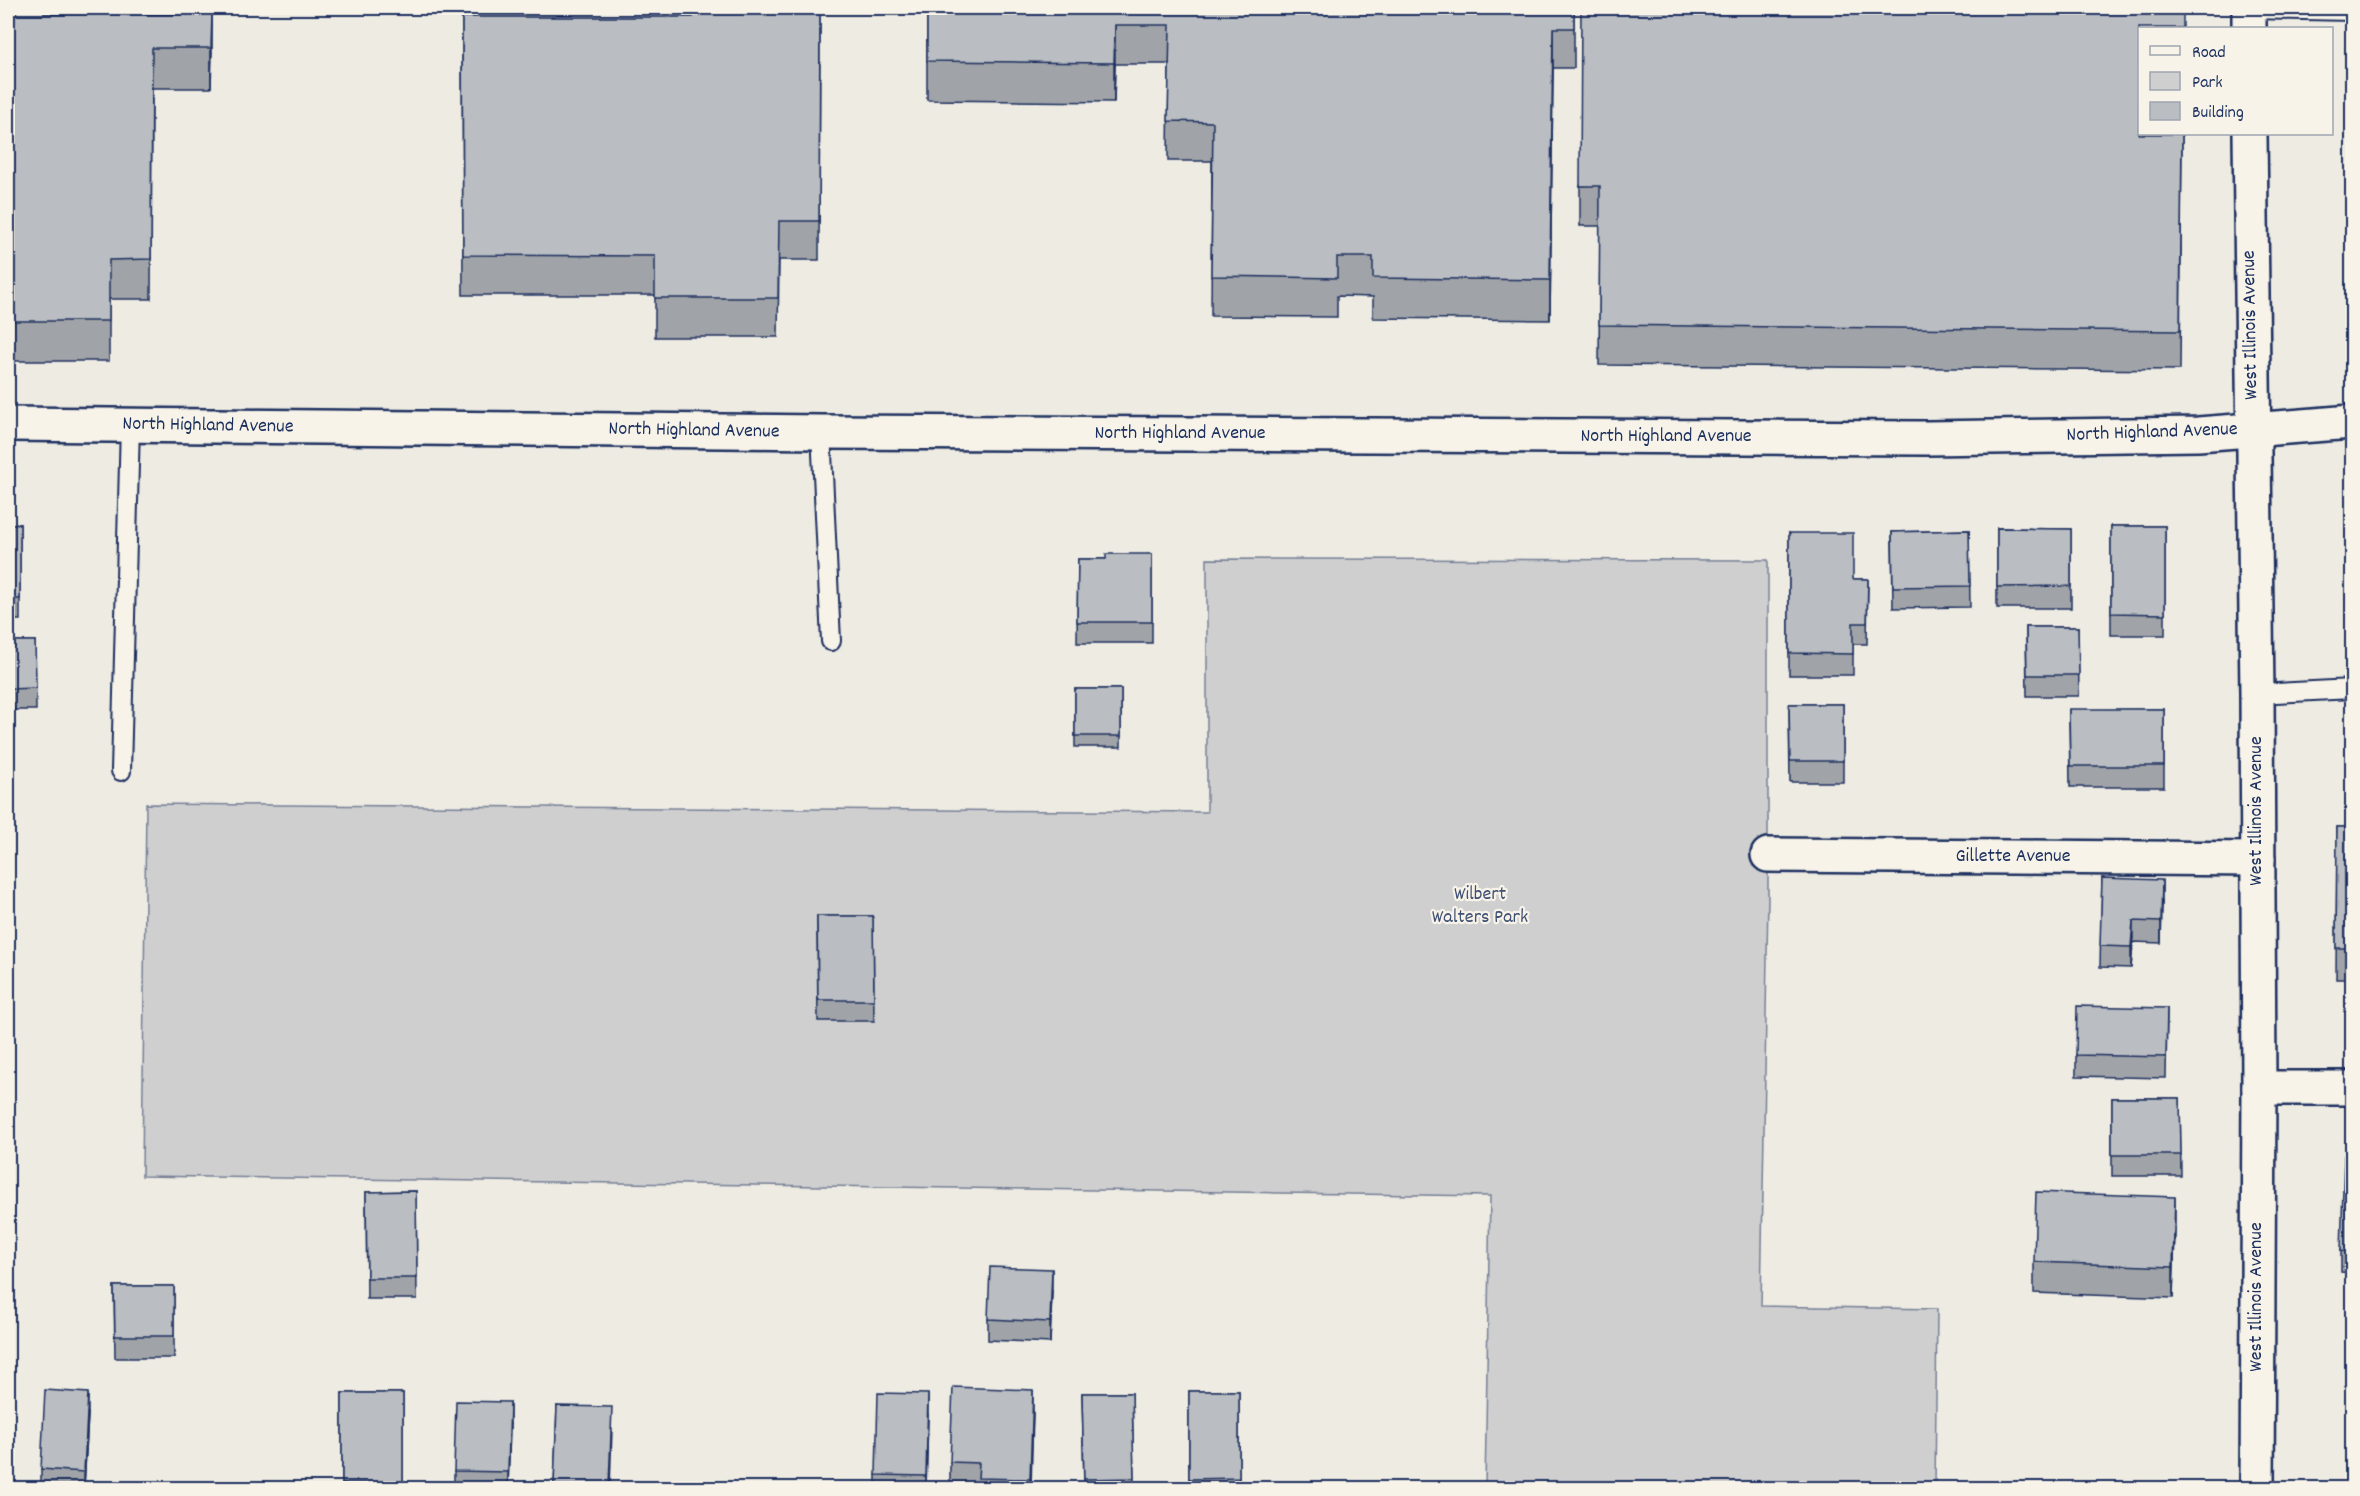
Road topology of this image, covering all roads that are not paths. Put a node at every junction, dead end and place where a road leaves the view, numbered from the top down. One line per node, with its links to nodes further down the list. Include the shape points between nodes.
1 (2352, 11): 2 (lane)
2 (2249, 15)
3 (2250, 135): 7 (street, West Illinois Avenue)
4 (2352, 422): 7 (street, North Highland Avenue)
5 (8, 424): 6 (street, North Highland Avenue)
6 (130, 425): 8 (street, North Highland Avenue); 12 (lane)
7 (2252, 431): 8 (street, North Highland Avenue, via 1927,438); 11 (street, West Illinois Avenue)
8 (821, 432): 9 (lane)
9 (831, 641)
10 (2352, 689): 11 (lane)
11 (2257, 694): 14 (street, West Illinois Avenue)
12 (120, 771)
13 (1768, 855): 14 (street, Gillette Avenue)
14 (2258, 859): 15 (street, West Illinois Avenue)
15 (2259, 1088): 16 (street); 17 (street, West Illinois Avenue)
16 (2352, 1088)
17 (2257, 1488)

